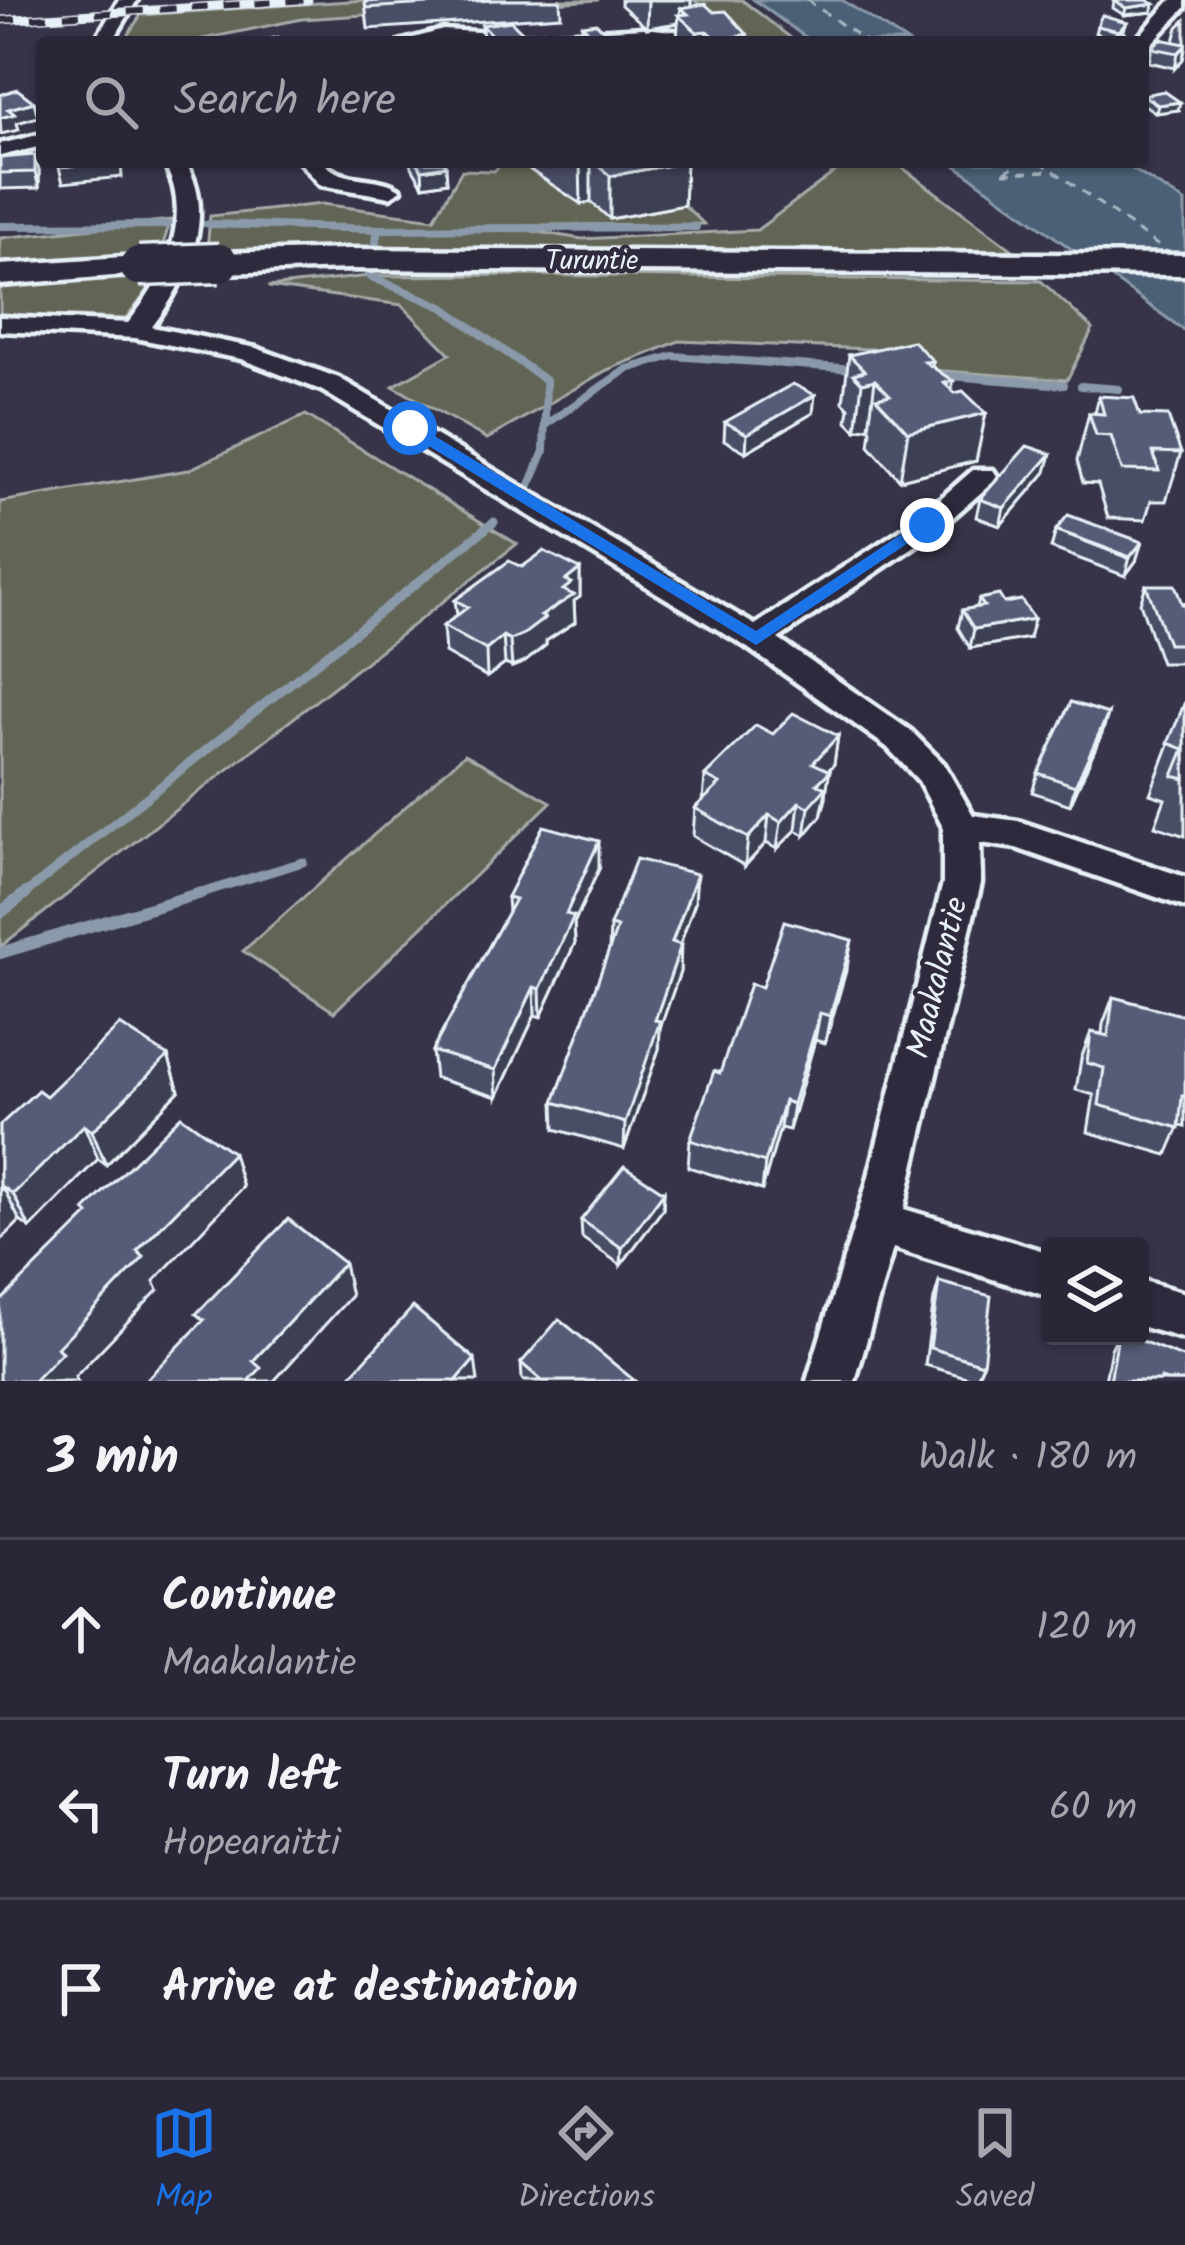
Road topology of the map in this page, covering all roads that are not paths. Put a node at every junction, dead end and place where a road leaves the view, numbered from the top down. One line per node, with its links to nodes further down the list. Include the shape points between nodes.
1 (128, 0): 4 (street)
2 (1148, 1): 3 (street)
3 (1181, 3): 7 (street)
4 (108, 36)
5 (601, 36): 6 (street)
6 (669, 36)
7 (1149, 36)
8 (36, 141): 9 (street)
9 (0, 150)
10 (178, 168): 16 (street, via 192,195 179,253 168,287)
11 (317, 168): 12 (street, via 328,180)
12 (390, 190)
13 (1185, 265): 14 (main road, Turuntie, bridge, via 373,259)
14 (0, 275)
15 (0, 324): 16 (street, Maakalantie)
16 (134, 331): 18 (street, Maakalantie, via 247,353 330,383)
17 (983, 476): 18 (street, via 927,525)
18 (756, 639): 19 (street, Maakalantie, via 899,740 932,773)
19 (961, 827): 20 (street, via 1018,836); 21 (street, Maakalantie, via 962,883)
20 (1185, 892)
21 (878, 1222): 22 (street); 25 (street, Maakalantie)
22 (1041, 1272)
23 (1149, 1306): 24 (street)
24 (1185, 1316)
25 (831, 1381)

